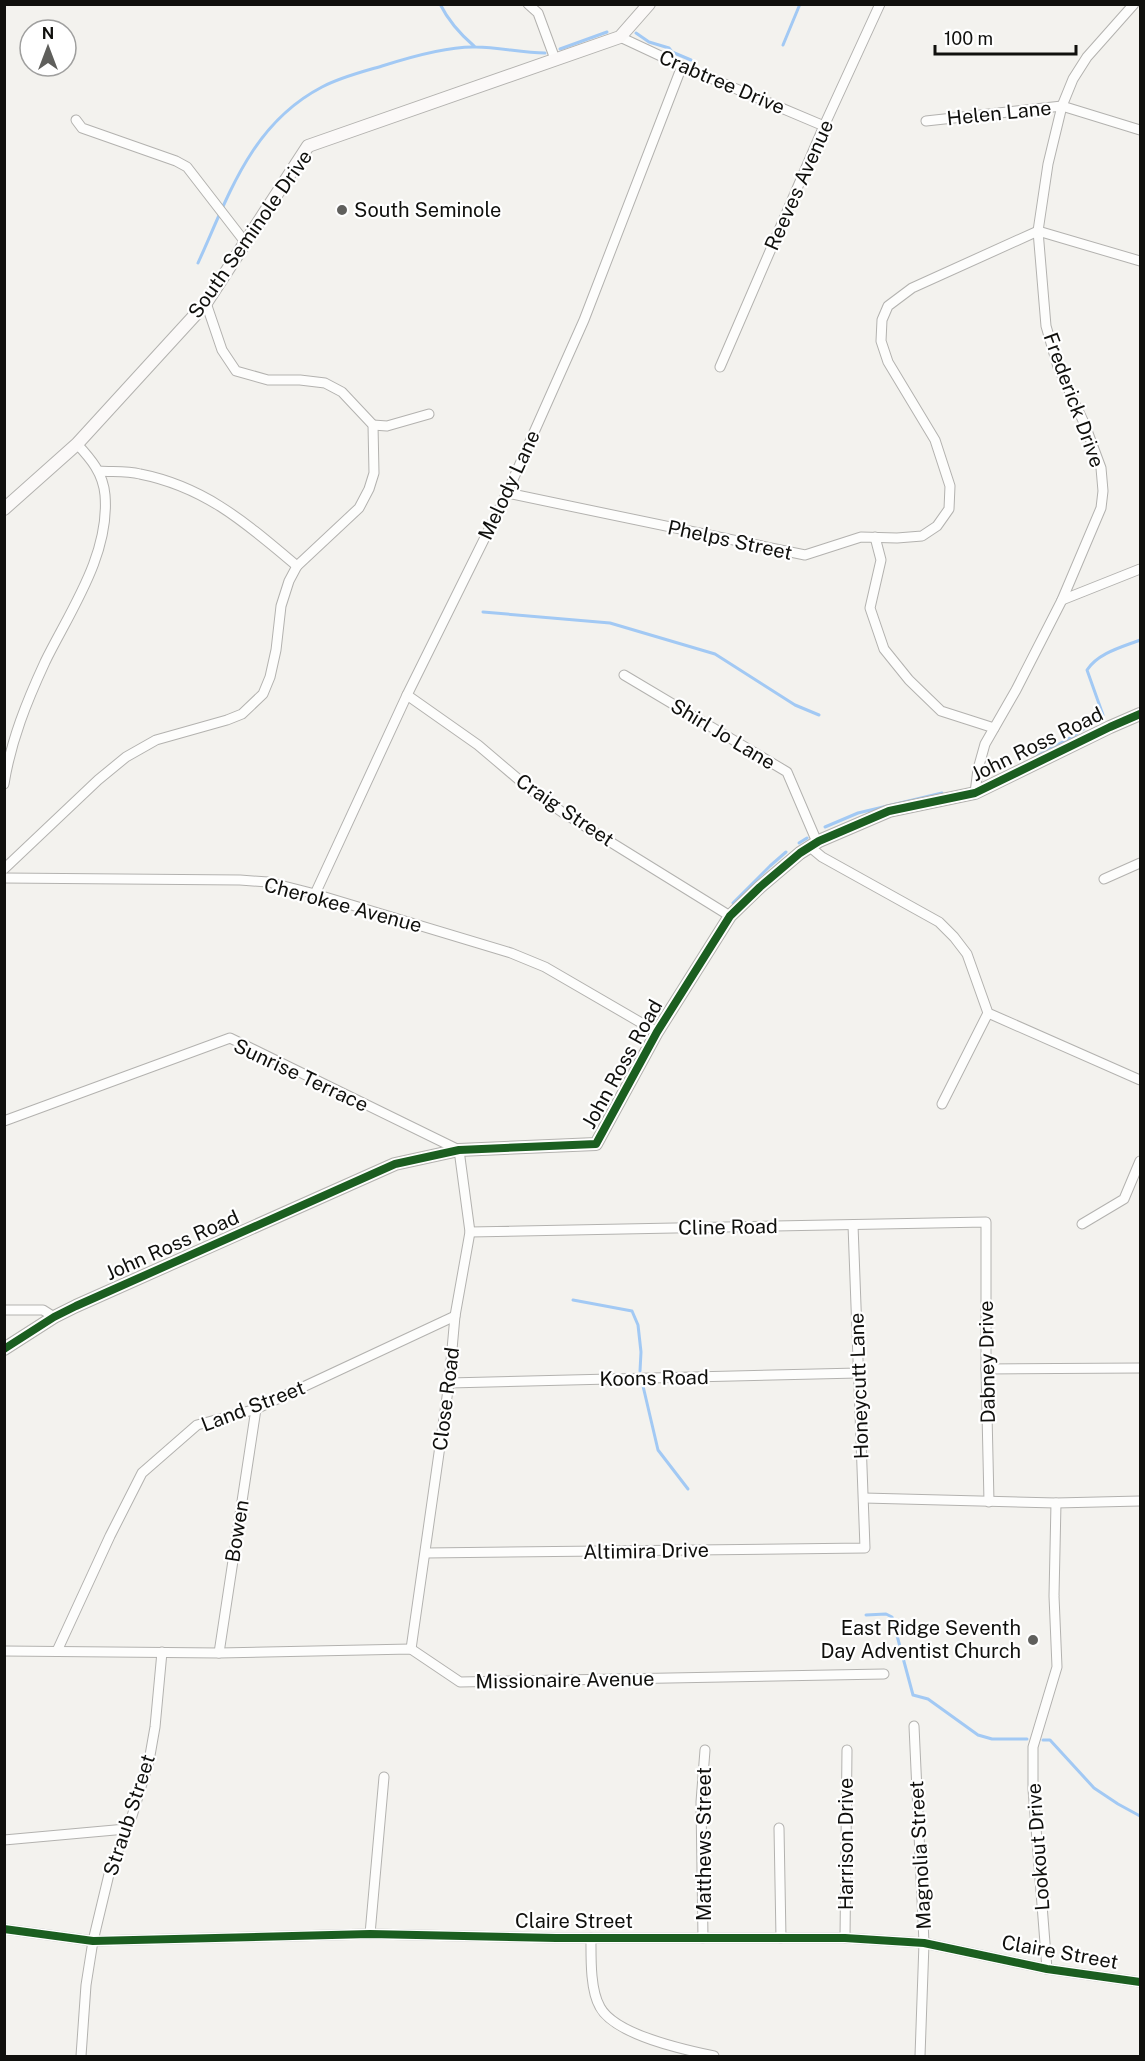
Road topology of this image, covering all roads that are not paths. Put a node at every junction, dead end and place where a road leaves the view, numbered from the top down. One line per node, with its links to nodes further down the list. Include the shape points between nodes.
1 (528, 4): 6 (street, via 538,14)
2 (649, 4): 5 (street, South Seminole Drive)
3 (880, 4): 11 (street, Reeves Avenue)
4 (1134, 4): 8 (street, Frederick Drive, via 1087,57)
5 (620, 37): 6 (street, South Seminole Drive); 7 (street, Crabtree Drive)
6 (555, 58): 14 (street, South Seminole Drive, via 308,146)
7 (682, 66): 11 (street, Crabtree Drive); 22 (street, Melody Lane, via 584,320)
8 (1062, 106): 10 (street, Helen Lane); 12 (street, Helen Lane); 13 (street, Frederick Drive)
9 (76, 120): 14 (street, via 82,128 187,167)
10 (926, 122)
11 (824, 126): 17 (street, Reeves Avenue)
12 (1140, 130)
13 (1038, 231): 15 (street); 24 (street, Phelps Street, via 912,288 888,306 880,341 888,362 935,440 950,486 949,509 937,526 922,536); 27 (street, Frederick Drive, via 1046,326 1058,367 1095,449 1103,491 1101,508)
14 (245, 242): 16 (street, South Seminole Drive)
15 (1140, 261)
16 (206, 303): 19 (street, via 222,350 236,371 268,380 325,383 342,392); 20 (street, South Seminole Drive)
17 (720, 367)
18 (429, 414): 19 (street, via 387,426)
19 (373, 424): 25 (street, via 374,473 359,508)
20 (77, 444): 21 (street); 23 (street, South Seminole Drive)
21 (99, 471): 25 (street, via 138,473 202,495 239,518); 32 (street, via 105,494 99,547 26,706)
22 (507, 493): 24 (street, Phelps Street, via 805,555 861,537); 29 (street, Melody Lane)
23 (4, 509)
24 (875, 537): 31 (street, via 881,560 870,608 884,650 940,711)
25 (297, 566): 36 (street, via 281,606 276,650 263,694 242,714 156,740 126,758)
26 (1140, 569): 27 (street)
27 (1062, 600): 31 (street, Frederick Drive)
28 (624, 675): 34 (street, Shirl Jo Lane, via 787,772)
29 (407, 695): 39 (street, Melody Lane); 40 (street, Craig Street, via 562,812)
30 (1140, 714): 33 (street, John Ross Road)
31 (994, 728): 33 (street, Frederick Drive, via 985,744)
32 (4, 784)
33 (975, 793): 34 (street, John Ross Road, via 889,811)
34 (813, 845): 40 (street, John Ross Road); 41 (street, via 822,857 939,922 967,954)
35 (1140, 863): 38 (street)
36 (4, 869)
37 (4, 878): 39 (street, Cherokee Avenue, via 240,880 268,882)
38 (1104, 879)
39 (315, 894): 42 (street, Cherokee Avenue, via 511,952 545,967)
40 (730, 916): 42 (street, John Ross Road)
41 (988, 1012): 43 (street); 44 (street)
42 (657, 1032): 46 (street, John Ross Road, via 596,1144)
43 (1140, 1080)
44 (942, 1104)
45 (4, 1121): 46 (street, Sunrise Terrace, via 230,1038)
46 (459, 1150): 51 (street, Close Road); 54 (street, John Ross Road, via 395,1164)
47 (1140, 1161): 49 (street, via 1124,1199)
48 (986, 1222): 50 (street, Cline Road); 57 (street, Dabney Drive)
49 (1082, 1224)
50 (854, 1225): 51 (street, Cline Road); 58 (street, Honeycutt Lane)
51 (470, 1232): 53 (street, Close Road)
52 (4, 1310): 54 (street, via 43,1310)
53 (455, 1316): 59 (street, Close Road); 60 (street, Land Street)
54 (54, 1317): 55 (street, John Ross Road)
55 (4, 1349)
56 (1140, 1368): 57 (street)
57 (986, 1369): 63 (street, Dabney Drive)
58 (858, 1373): 59 (street, Koons Road); 61 (street, Honeycutt Lane)
59 (449, 1383): 66 (street, Close Road)
60 (256, 1409): 69 (street, Land Street, via 197,1425 142,1473); 71 (street, Bowen)
61 (864, 1498): 63 (street); 65 (street, Honeycutt Lane)
62 (1140, 1501): 64 (street)
63 (989, 1502): 64 (street)
64 (1056, 1503): 88 (street, Lookout Drive, via 1057,1667 1033,1747)
65 (865, 1548): 66 (street, Altimira Drive)
66 (426, 1553): 67 (street, Close Road)
67 (411, 1649): 71 (street); 72 (street, Missionaire Avenue, via 460,1682)
68 (4, 1651): 69 (street)
69 (57, 1651): 70 (street)
70 (162, 1652): 71 (street); 78 (street, Straub Street, via 149,1761)
71 (219, 1653)
72 (884, 1674)
73 (914, 1726): 87 (street, Magnolia Street)
74 (705, 1750): 83 (street, Matthews Street, via 701,1802)
75 (847, 1750): 85 (street, Harrison Drive)
76 (384, 1777): 81 (street)
77 (779, 1828): 84 (street)
78 (126, 1829): 79 (street); 86 (street, Straub Street, via 110,1870)
79 (4, 1840)
80 (4, 1929): 86 (street, Claire Street)
81 (370, 1934): 82 (street, Claire Street); 86 (street, Claire Street)
82 (591, 1938): 83 (street, Claire Street); 91 (street, via 596,1999 605,2014 630,2031)
83 (703, 1938): 84 (street, Claire Street)
84 (782, 1938): 85 (street, Claire Street)
85 (845, 1938): 87 (street, Claire Street)
86 (93, 1941): 90 (street, Straub Street)
87 (924, 1944): 88 (street, Claire Street); 92 (street, Magnolia Street)
88 (1047, 1969): 89 (street, Claire Street)
89 (1140, 1982)
90 (81, 2056)
91 (713, 2056)
92 (920, 2056)

